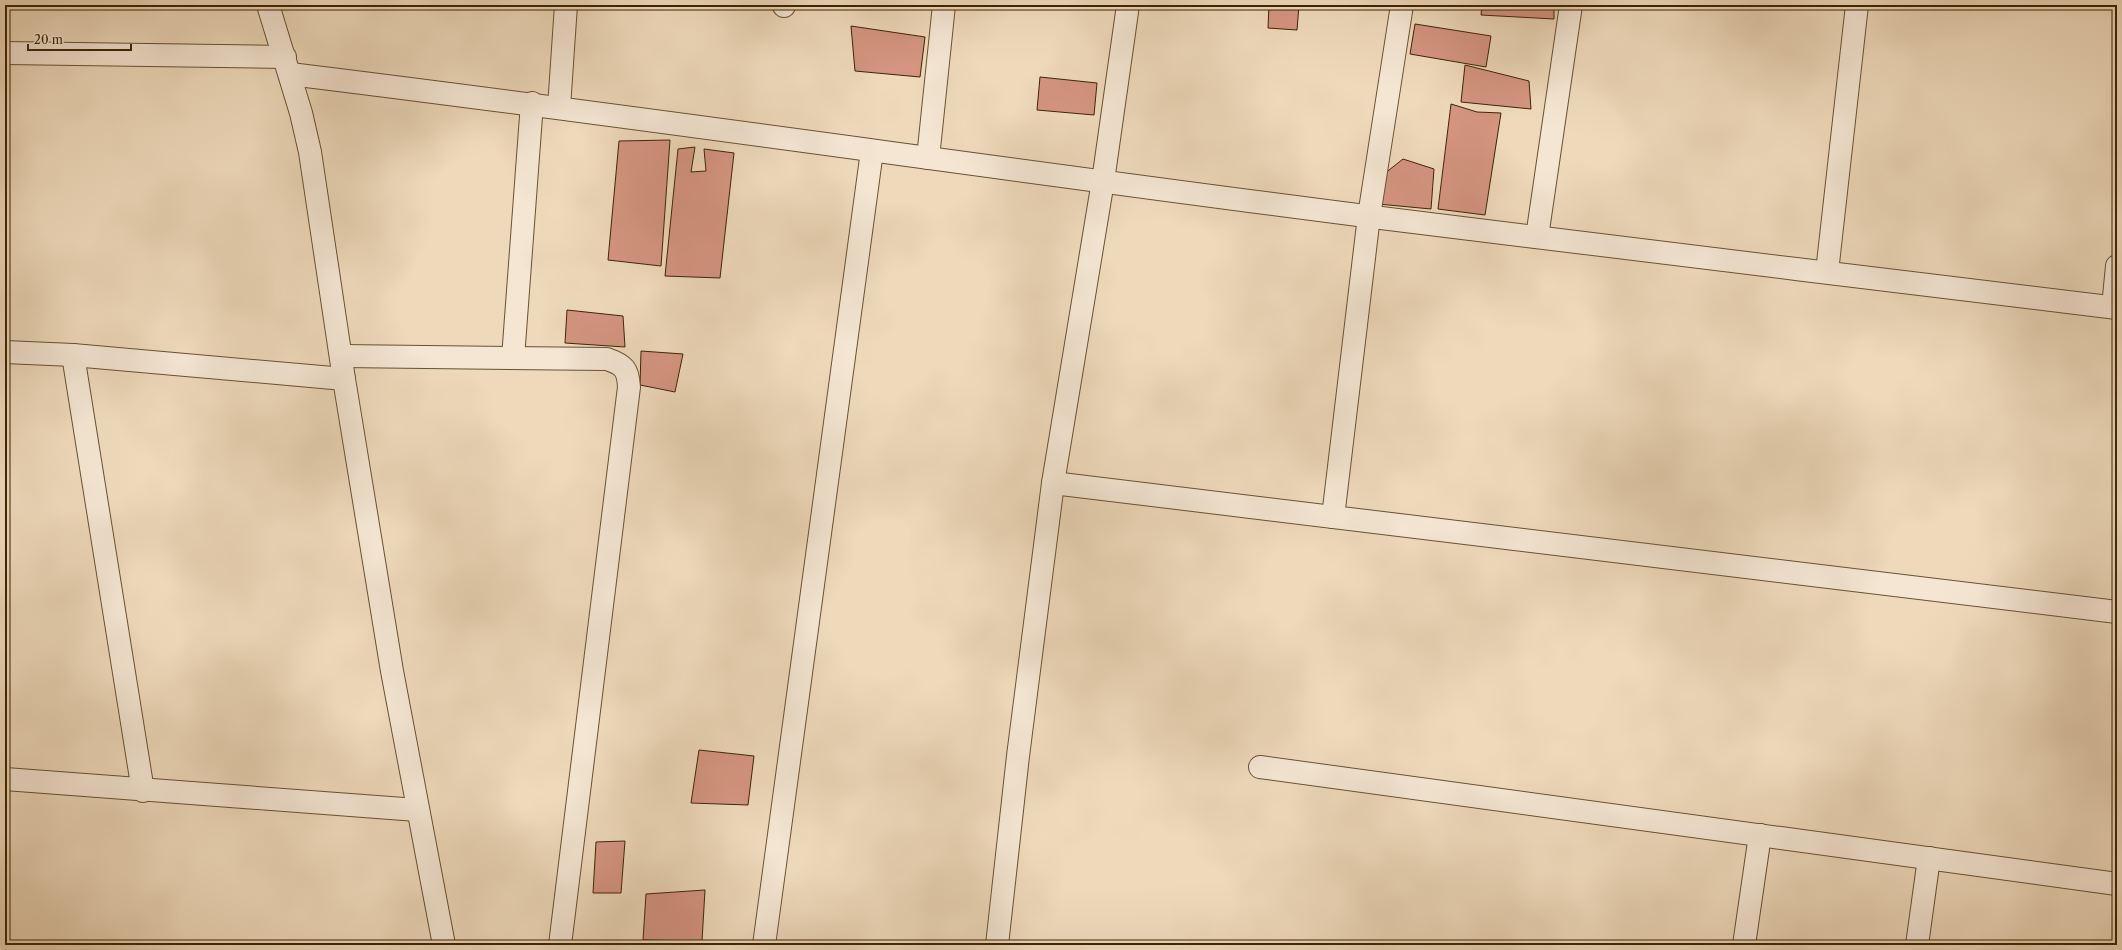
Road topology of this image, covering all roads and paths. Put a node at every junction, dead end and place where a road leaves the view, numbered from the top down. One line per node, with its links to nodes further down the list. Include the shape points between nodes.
1 (268, 5): 9 (street)
2 (566, 5): 11 (street)
3 (944, 5): 13 (street)
4 (1128, 5): 14 (street)
5 (1402, 5): 15 (street)
6 (1571, 5): 16 (street)
7 (1857, 5): 18 (street)
8 (5, 53): 9 (street)
9 (287, 65): 10 (street); 22 (street, via 310,152)
10 (532, 103): 11 (street); 23 (street)
11 (559, 107): 12 (street)
12 (872, 152): 13 (street); 37 (street)
13 (928, 158): 14 (street)
14 (1103, 181): 15 (street); 25 (street)
15 (1369, 216): 16 (street); 26 (street)
16 (1537, 237): 18 (street)
17 (2117, 266): 19 (street)
18 (1827, 272): 19 (street)
19 (2115, 308)
20 (5, 352): 21 (street)
21 (73, 355): 24 (street); 30 (street)
22 (341, 356): 23 (street); 24 (street)
23 (513, 358): 36 (street, via 607,359 621,363 628,375 629,387)
24 (344, 379): 31 (street)
25 (1053, 483): 26 (street); 38 (street)
26 (1333, 517): 27 (street)
27 (2117, 612)
28 (1260, 767): 32 (street)
29 (5, 779): 30 (street)
30 (143, 791): 31 (street)
31 (417, 810): 35 (street)
32 (1760, 835): 33 (street); 39 (street)
33 (1928, 858): 34 (street); 40 (street)
34 (2117, 884)
35 (444, 945)
36 (560, 945)
37 (764, 945)
38 (997, 945)
39 (1744, 945)
40 (1917, 945)

